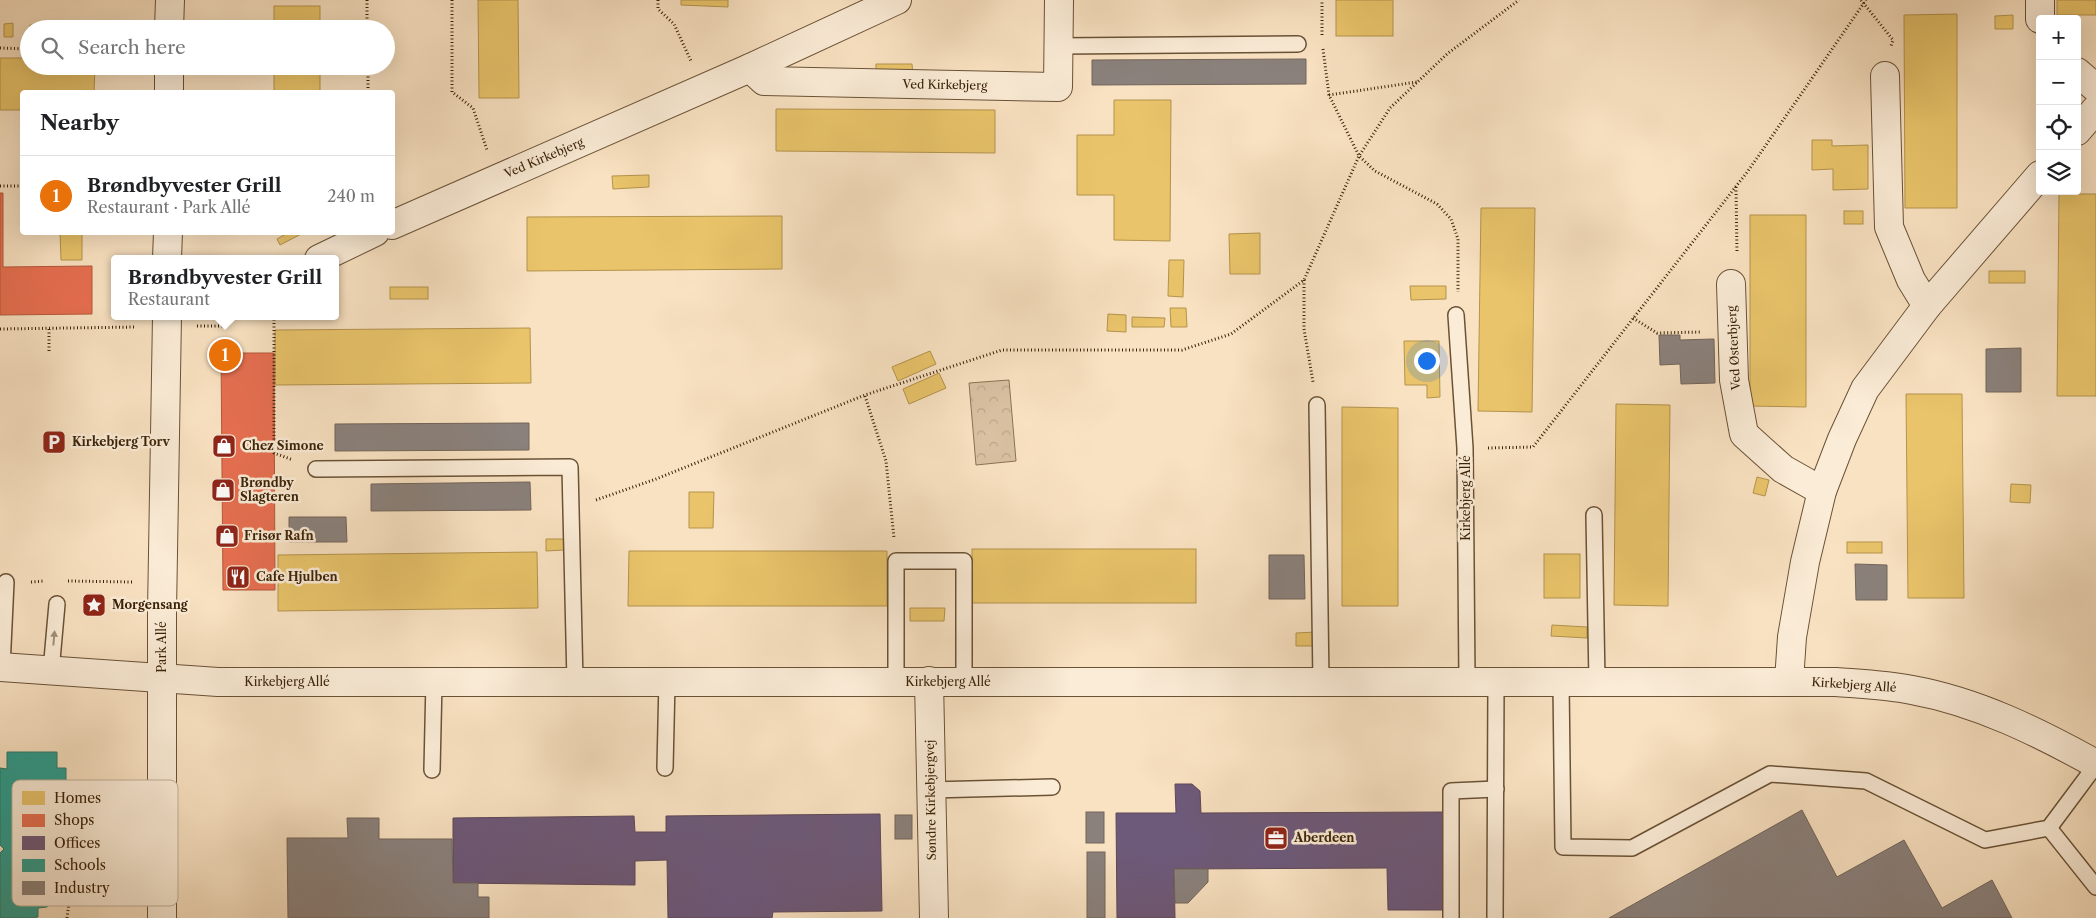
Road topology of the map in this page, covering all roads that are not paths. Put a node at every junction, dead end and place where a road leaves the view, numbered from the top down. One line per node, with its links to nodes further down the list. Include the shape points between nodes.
1 (170, 0): 6 (street)
2 (897, 0): 9 (street, Ved Kirkebjerg)
3 (1059, 0): 8 (street, Ved Kirkebjerg)
4 (2040, 0): 5 (street)
5 (2040, 15)
6 (169, 20)
7 (1298, 44): 8 (lane)
8 (1059, 46): 9 (street, Ved Kirkebjerg, via 1058,87 764,81)
9 (750, 68): 18 (street, Ved Kirkebjerg)
10 (169, 75): 14 (street)
11 (2081, 75): 13 (street)
12 (1885, 76): 24 (street, via 1889,227 1911,280)
13 (2096, 88)
14 (169, 90)
15 (2096, 109): 16 (street)
16 (2081, 126)
17 (2036, 180): 24 (street)
18 (395, 224)
19 (168, 235): 21 (street)
20 (370, 235): 22 (street)
21 (168, 255)
22 (327, 255)
23 (1731, 284): 29 (street, Ved Østerbjerg, via 1734,380 1744,434 1783,469)
24 (1927, 306): 29 (street, via 1865,389)
25 (1456, 315): 39 (lane, Kirkebjerg Allé, via 1465,448)
26 (167, 321): 35 (street, Park Allé)
27 (1317, 405): 38 (lane)
28 (316, 469): 41 (lane, via 570,467)
29 (1822, 491): 36 (street, via 1803,572 1792,637)
30 (1594, 515): 47 (lane)
31 (6, 582): 33 (lane)
32 (57, 604): 34 (lane, one-way to 32)
33 (1, 667): 34 (street, Kirkebjerg Allé)
34 (51, 671): 35 (street, Kirkebjerg Allé)
35 (162, 676): 40 (street, Kirkebjerg Allé, via 218,682); 51 (street, Park Allé)
36 (1789, 680): 47 (street, Kirkebjerg Allé); 48 (street, Kirkebjerg Allé, via 1896,687 1961,702 2036,732)
37 (929, 681): 43 (street, Kirkebjerg Allé); 44 (street, Kirkebjerg Allé); 54 (street, Søndre Kirkebjergvej)
38 (1321, 681): 39 (street, Kirkebjerg Allé); 44 (street, Kirkebjerg Allé)
39 (1467, 681): 45 (street, Kirkebjerg Allé)
40 (434, 682): 41 (street, Kirkebjerg Allé); 50 (lane)
41 (575, 682): 42 (street, Kirkebjerg Allé)
42 (666, 682): 43 (street, Kirkebjerg Allé); 49 (lane)
43 (896, 682): 44 (lane, via 896,561 964,561)
44 (964, 682)
45 (1496, 682): 46 (street, Kirkebjerg Allé); 53 (lane)
46 (1561, 682): 47 (street, Kirkebjerg Allé); 55 (lane, via 1563,847 1632,848 1770,774 1866,781 1985,840)
47 (1597, 682)
48 (2096, 765): 55 (lane)
49 (665, 768)
50 (432, 770)
51 (162, 780)
52 (1052, 787): 54 (lane)
53 (1496, 789): 58 (lane, via 1451,791); 59 (lane)
54 (931, 790): 57 (street, Søndre Kirkebjergvej)
55 (2049, 828): 56 (lane)
56 (2096, 887)
57 (934, 918)
58 (1451, 918)
59 (1494, 918)

